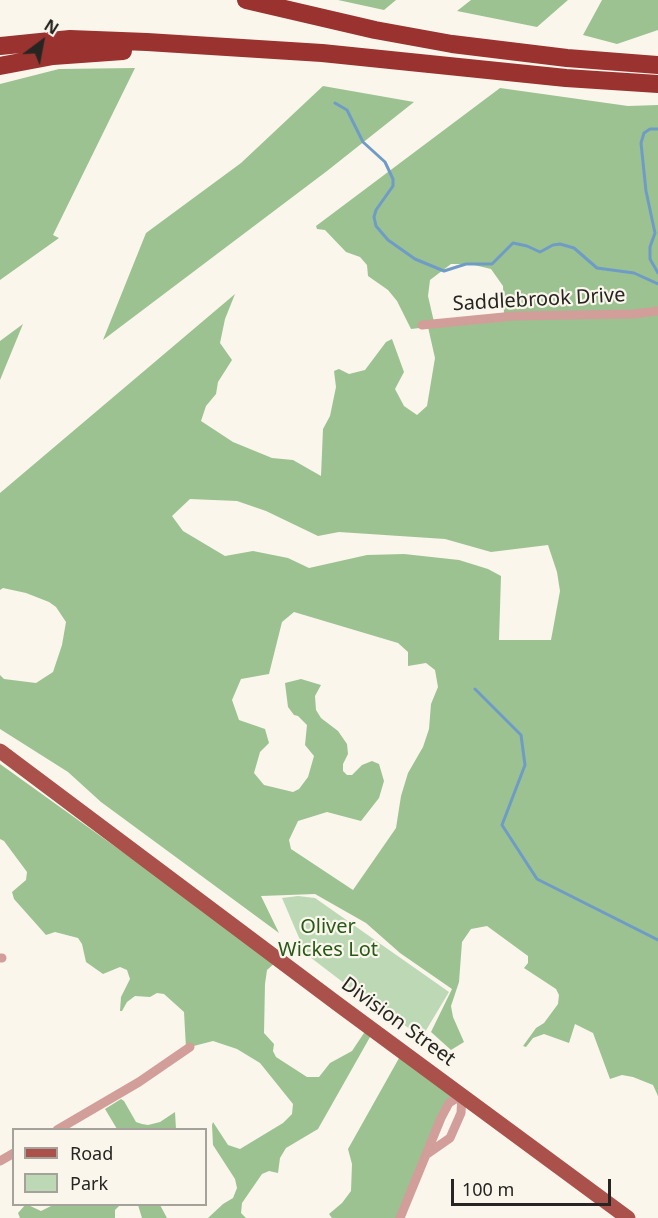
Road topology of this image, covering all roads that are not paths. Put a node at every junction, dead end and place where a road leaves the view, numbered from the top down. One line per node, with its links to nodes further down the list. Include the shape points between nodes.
1 (246, 0): 4 (highway, via 452,44)
2 (0, 46): 3 (highway, via 88,39)
3 (230, 48): 5 (highway, via 91,52); 6 (highway)
4 (658, 65)
5 (0, 66)
6 (658, 84)
7 (658, 311): 8 (street, Saddlebrook Drive, via 514,316)
8 (422, 325)
9 (0, 751): 11 (main road, Division Street)
10 (190, 1047): 12 (street)
11 (462, 1095): 13 (street, via 449,1103); 13 (street, via 461,1113 450,1138); 15 (main road, Division Street)
12 (60, 1128)
13 (427, 1154): 14 (street)
14 (400, 1218)
15 (628, 1218)

